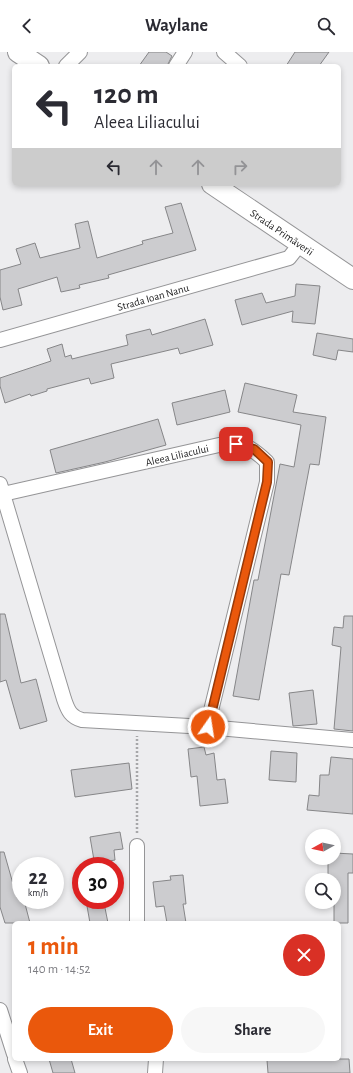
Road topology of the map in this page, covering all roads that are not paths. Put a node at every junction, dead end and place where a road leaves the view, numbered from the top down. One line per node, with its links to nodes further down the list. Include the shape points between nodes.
1 (18, 52): 5 (main road)
2 (80, 52): 6 (street)
3 (185, 52): 7 (street)
4 (224, 52): 8 (street)
5 (36, 64)
6 (68, 64)
7 (177, 64)
8 (238, 64)
9 (215, 186): 10 (main road, Strada Primăverii)
10 (300, 244): 11 (main road, Strada Primăverii); 12 (street, Strada Ioan Nanu, via 289,258)
11 (353, 279)
12 (0, 340)
13 (1, 489): 14 (street, Aleea Liliacului, via 67,709 71,715 82,720); 14 (street, Aleea Liliacului, via 236,444 254,449 268,462 267,482)
14 (208, 727): 15 (street, Aleea Liliacului)
15 (353, 740)
16 (137, 846): 17 (street)
17 (137, 921)
18 (0, 1010): 19 (street)
19 (3, 1032): 20 (street)
20 (12, 1050)
21 (17, 1061): 23 (street)
22 (156, 1061): 24 (street)
23 (20, 1073)
24 (155, 1073)

